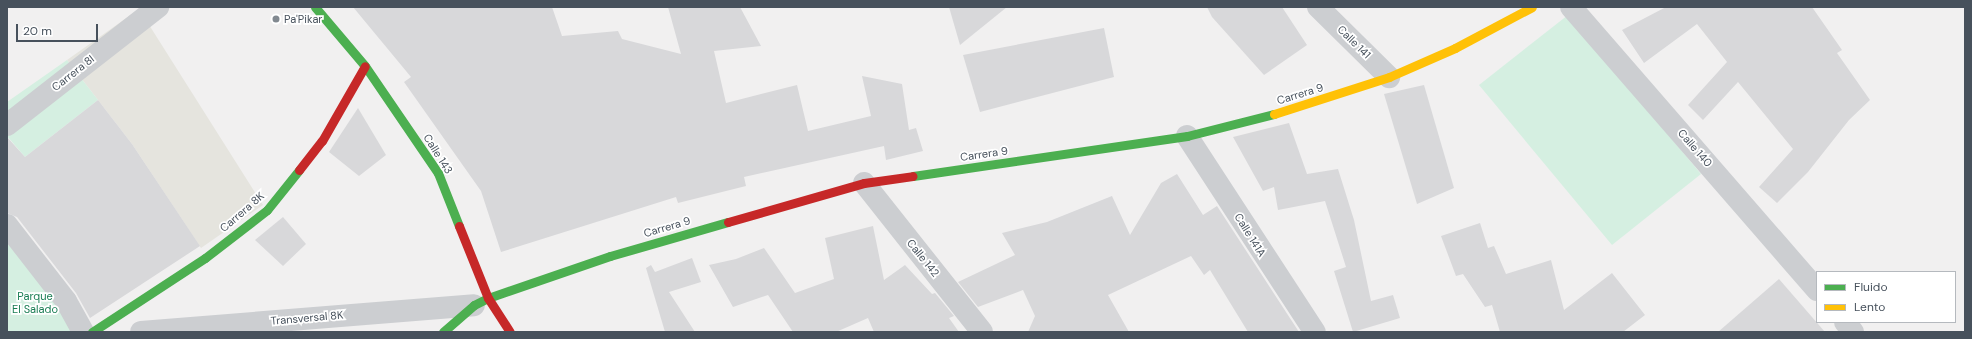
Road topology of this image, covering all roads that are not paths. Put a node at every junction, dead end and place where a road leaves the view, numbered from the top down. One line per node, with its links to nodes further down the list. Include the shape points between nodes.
1 (158, 7): 8 (street, Carrera 8I)
2 (315, 7): 6 (street, Calle 143)
3 (1318, 7): 7 (street, Calle 141)
4 (1532, 7): 7 (street, Carrera 9, via 1455,48)
5 (1571, 7): 12 (street, Calle 140)
6 (365, 66): 13 (street, Calle 143, via 438,173); 16 (street, Carrera 8K, via 322,141 267,210 205,258)
7 (1389, 77): 9 (street, Carrera 9, via 1289,110)
8 (7, 125)
9 (1187, 136): 10 (street, Carrera 9); 21 (street, Calle 141A)
10 (864, 183): 13 (street, Carrera 9, via 610,256); 20 (street, Calle 142)
11 (7, 225): 15 (street, via 66,301)
12 (1816, 289)
13 (481, 302): 17 (street, Transversal 8K); 18 (street, Carrera 9); 19 (street, Calle 143)
14 (1846, 323): 22 (street)
15 (83, 332)
16 (92, 332)
17 (141, 332)
18 (443, 332)
19 (510, 332)
20 (982, 332)
21 (1315, 332)
22 (1853, 332)

